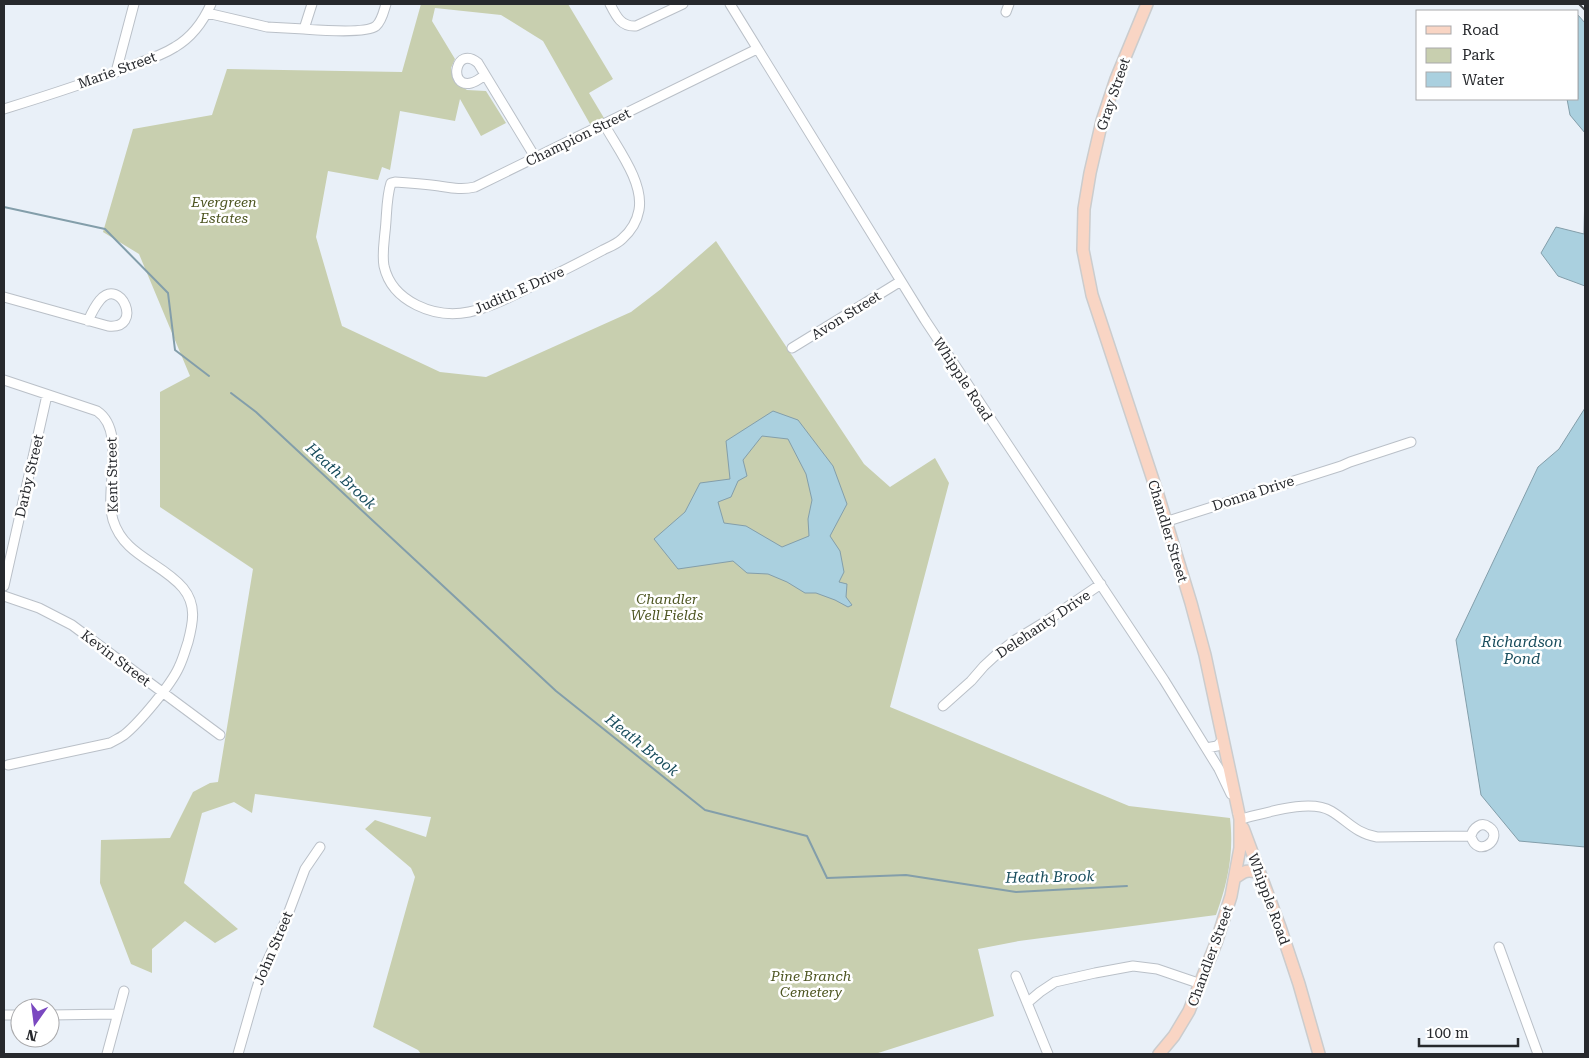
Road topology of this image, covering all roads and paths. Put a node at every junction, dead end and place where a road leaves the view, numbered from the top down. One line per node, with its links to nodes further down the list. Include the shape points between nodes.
1 (134, 4): 12 (street)
2 (211, 4): 9 (street, Marie Street)
3 (312, 4): 10 (street)
4 (386, 4): 10 (street, via 378,23 370,29)
5 (610, 4): 6 (street, via 621,22 636,26)
6 (683, 4)
7 (730, 4): 11 (street, Whipple Road)
8 (1147, 4): 18 (main road, Gray Street, via 1106,110)
9 (207, 13): 10 (street, via 267,26); 12 (street, Marie Street, via 200,25 174,48)
10 (304, 29)
11 (757, 48): 15 (street, Champion Street); 19 (street, Whipple Road)
12 (116, 72): 14 (street, Marie Street)
13 (485, 75): 16 (street)
14 (4, 109)
15 (604, 124): 16 (street, Champion Street); 17 (street, Judith E Drive, via 630,169 640,195 639,210 630,231 621,241 571,267 467,313 447,314 417,305 395,290 384,264)
16 (535, 157): 17 (street, Champion Street, via 486,183 466,189)
17 (391, 183)
18 (1088, 187): 26 (main road, Chandler Street, via 1083,250 1092,295)
19 (901, 281): 22 (street, Avon Street); 27 (street, Whipple Road)
20 (4, 297): 21 (street)
21 (88, 321): 21 (street, via 117,326 127,316 126,303 118,296 105,296)
22 (792, 348)
23 (4, 380): 24 (street, Kent Street)
24 (47, 395): 28 (street, Darby Street); 30 (street, Kent Street, via 97,412 108,422 112,441 112,518 117,530 130,548 170,577 190,598 193,608 190,634 179,669)
25 (1411, 442): 26 (street, Donna Drive)
26 (1165, 522): 33 (main road, Chandler Street, via 1204,650)
27 (1101, 584): 31 (street, Delehanty Drive, via 1015,640); 34 (street, Whipple Road)
28 (4, 586)
29 (4, 596): 30 (street, Kevin Street, via 39,608 72,625)
30 (163, 692): 32 (street, Kevin Street); 35 (street, Kent Street, via 134,726 110,743)
31 (943, 706)
32 (220, 735)
33 (1223, 740): 34 (street); 36 (main road, Chandler Street)
34 (1206, 748): 36 (street, Whipple Road, via 1227,785)
35 (8, 765)
36 (1240, 819): 37 (street, via 1310,805 1331,811 1356,831 1377,837); 39 (main road, Whipple Road); 40 (main road, Chandler Street)
37 (1471, 836)
38 (320, 848): 49 (street, John Street, via 305,869 262,975)
39 (1259, 873): 40 (main road, via 1244,871); 52 (main road, Whipple Road, via 1299,984)
40 (1235, 878): 43 (main road, Chandler Street)
41 (1499, 947): 53 (street)
42 (1016, 976): 45 (street)
43 (1201, 984): 45 (street, via 1133,966 1055,982); 51 (main road, Chandler Street, via 1183,1023)
44 (124, 991): 46 (street)
45 (1027, 1003): 50 (street)
46 (117, 1014): 47 (street); 48 (street)
47 (60, 1015)
48 (107, 1054)
49 (238, 1054)
50 (1048, 1054)
51 (1159, 1054)
52 (1319, 1054)
53 (1538, 1054)

